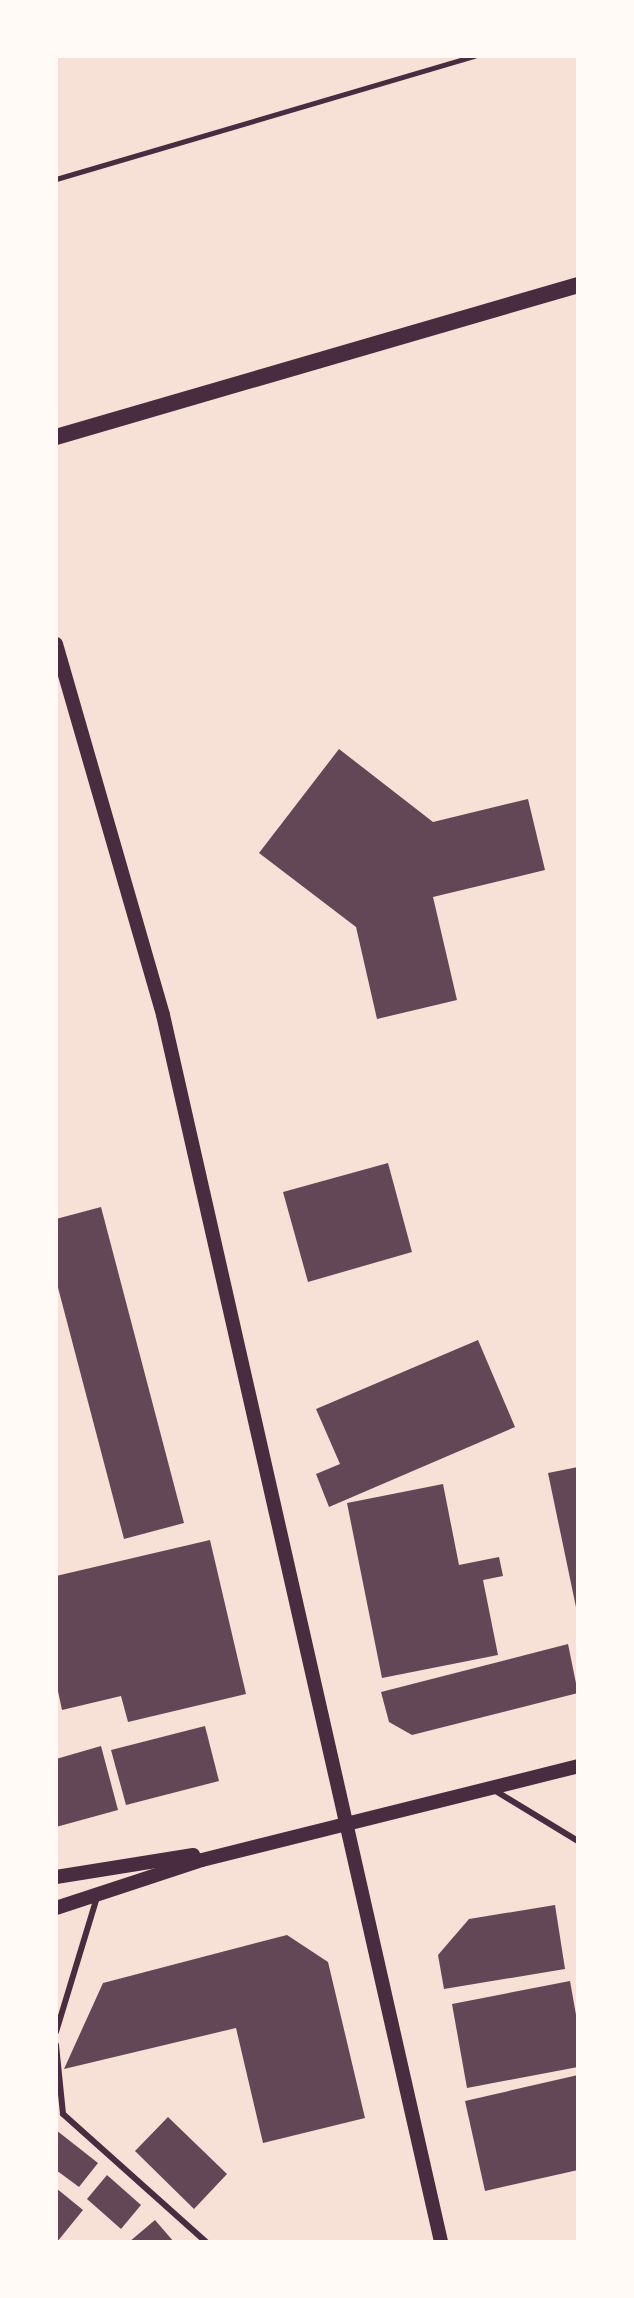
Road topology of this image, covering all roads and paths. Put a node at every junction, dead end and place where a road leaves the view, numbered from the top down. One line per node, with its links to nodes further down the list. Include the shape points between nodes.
1 (474, 56): 2 (path)
2 (56, 179)
3 (578, 285): 4 (main road)
4 (56, 437)
5 (56, 644): 8 (street, via 163,1015)
6 (578, 1766): 7 (street)
7 (491, 1788): 8 (street); 9 (lane)
8 (346, 1824): 10 (street); 17 (street)
9 (578, 1841)
10 (265, 1844): 11 (street); 12 (street)
11 (56, 1877)
12 (98, 1893): 13 (street); 14 (lane)
13 (56, 1908)
14 (56, 2032)
15 (56, 2045): 16 (lane, via 63,2114)
16 (206, 2242)
17 (441, 2242)

